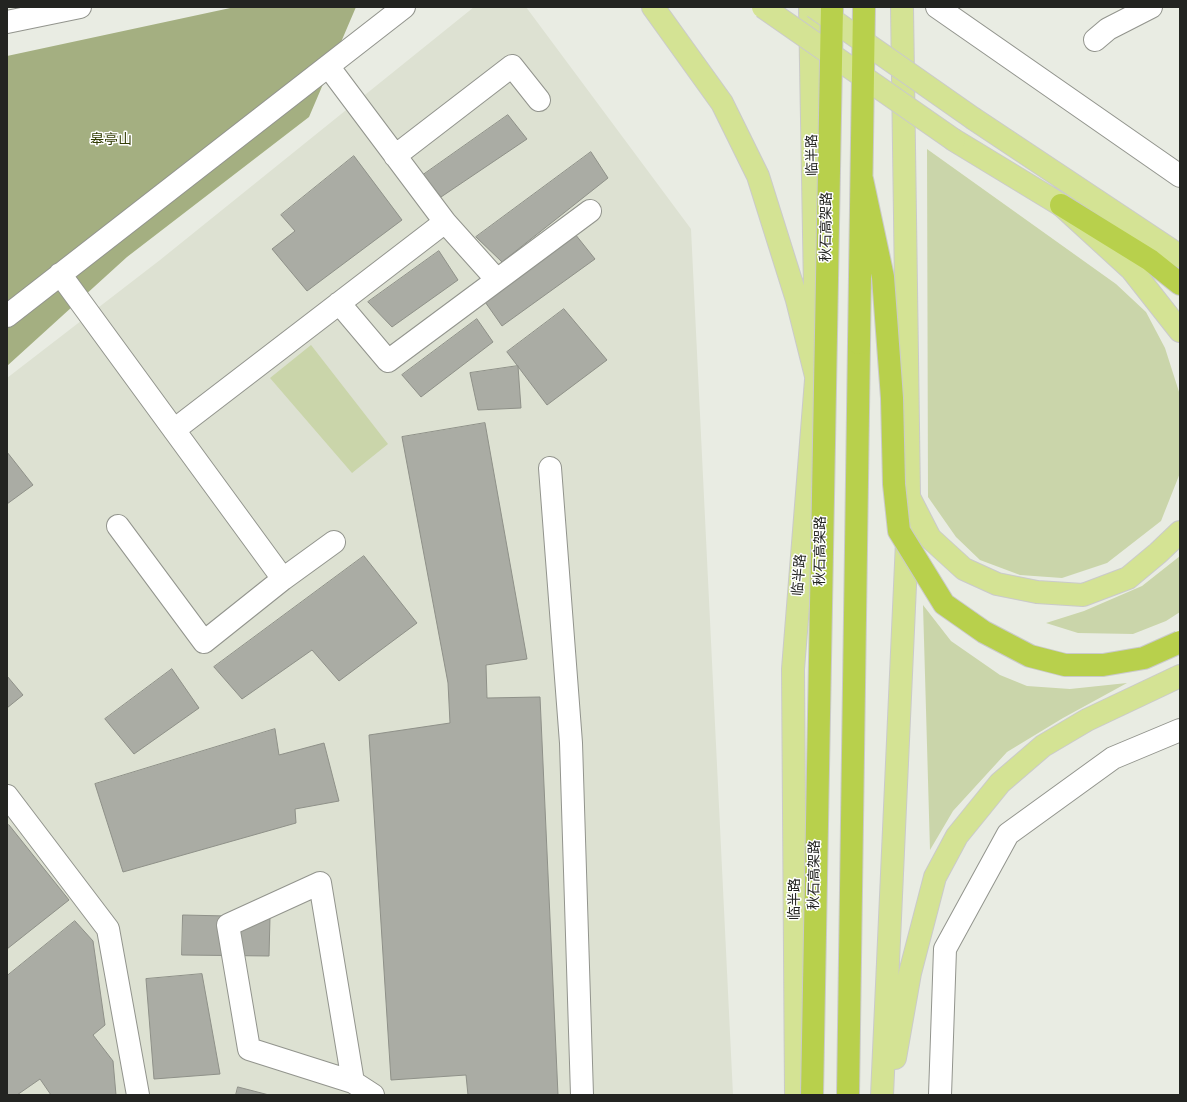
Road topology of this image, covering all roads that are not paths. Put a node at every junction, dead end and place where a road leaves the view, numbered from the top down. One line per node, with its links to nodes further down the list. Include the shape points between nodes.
1 (80, 7): 12 (street)
2 (404, 7): 14 (street)
3 (654, 7): 29 (main road, via 722,103 758,176 797,300)
4 (763, 7): 19 (main road, bridge, via 954,140)
5 (810, 7): 29 (main road, 临半路)
6 (814, 7): 22 (main road, bridge, via 974,119)
7 (832, 7): 46 (highway, 秋石高架路, bridge)
8 (864, 7): 18 (highway, bridge)
9 (902, 7): 32 (main road)
10 (937, 7): 17 (street)
11 (1151, 7): 13 (street, via 1108,29)
12 (7, 22)
13 (1095, 40)
14 (328, 66): 16 (street); 23 (street)
15 (539, 100): 16 (street, via 512,66)
16 (395, 156): 21 (street)
17 (1180, 176)
18 (862, 179): 37 (highway, bridge, via 883,277 892,398 894,484 899,531 944,604 984,632 1030,656 1065,665 1103,665 1144,658); 47 (highway, bridge)
19 (1060, 205): 25 (highway, via 1150,260); 28 (main road, via 1132,270)
20 (590, 211): 24 (street)
21 (445, 222): 24 (street); 26 (street)
22 (1180, 256)
23 (60, 274): 27 (street); 30 (street)
24 (497, 280): 26 (street, via 388,361)
25 (1180, 284)
26 (340, 303): 30 (street)
27 (7, 316)
28 (1180, 331)
29 (816, 376): 45 (main road, 临半路, via 793,669)
30 (174, 430): 36 (street)
31 (550, 468): 44 (street, via 571,743)
32 (909, 497): 34 (main road, via 930,538 964,568 996,584 1037,592 1083,595 1128,578); 48 (main road)
33 (118, 526): 36 (street, via 204,642)
34 (1180, 532)
35 (334, 542): 36 (street)
36 (283, 579)
37 (1180, 642)
38 (1180, 676): 49 (main road, via 1087,720 1042,746 1000,783 957,836 935,877 910,973)
39 (1180, 730): 50 (street, via 1113,758 1008,834 945,949)
40 (10, 805): 42 (street, via 108,929)
41 (354, 1082): 41 (street, via 333,960 320,883 228,925 249,1049); 43 (street)
42 (138, 1095)
43 (373, 1095)
44 (582, 1095)
45 (796, 1095)
46 (812, 1095)
47 (848, 1095)
48 (882, 1095)
49 (889, 1095)
50 (940, 1095)

